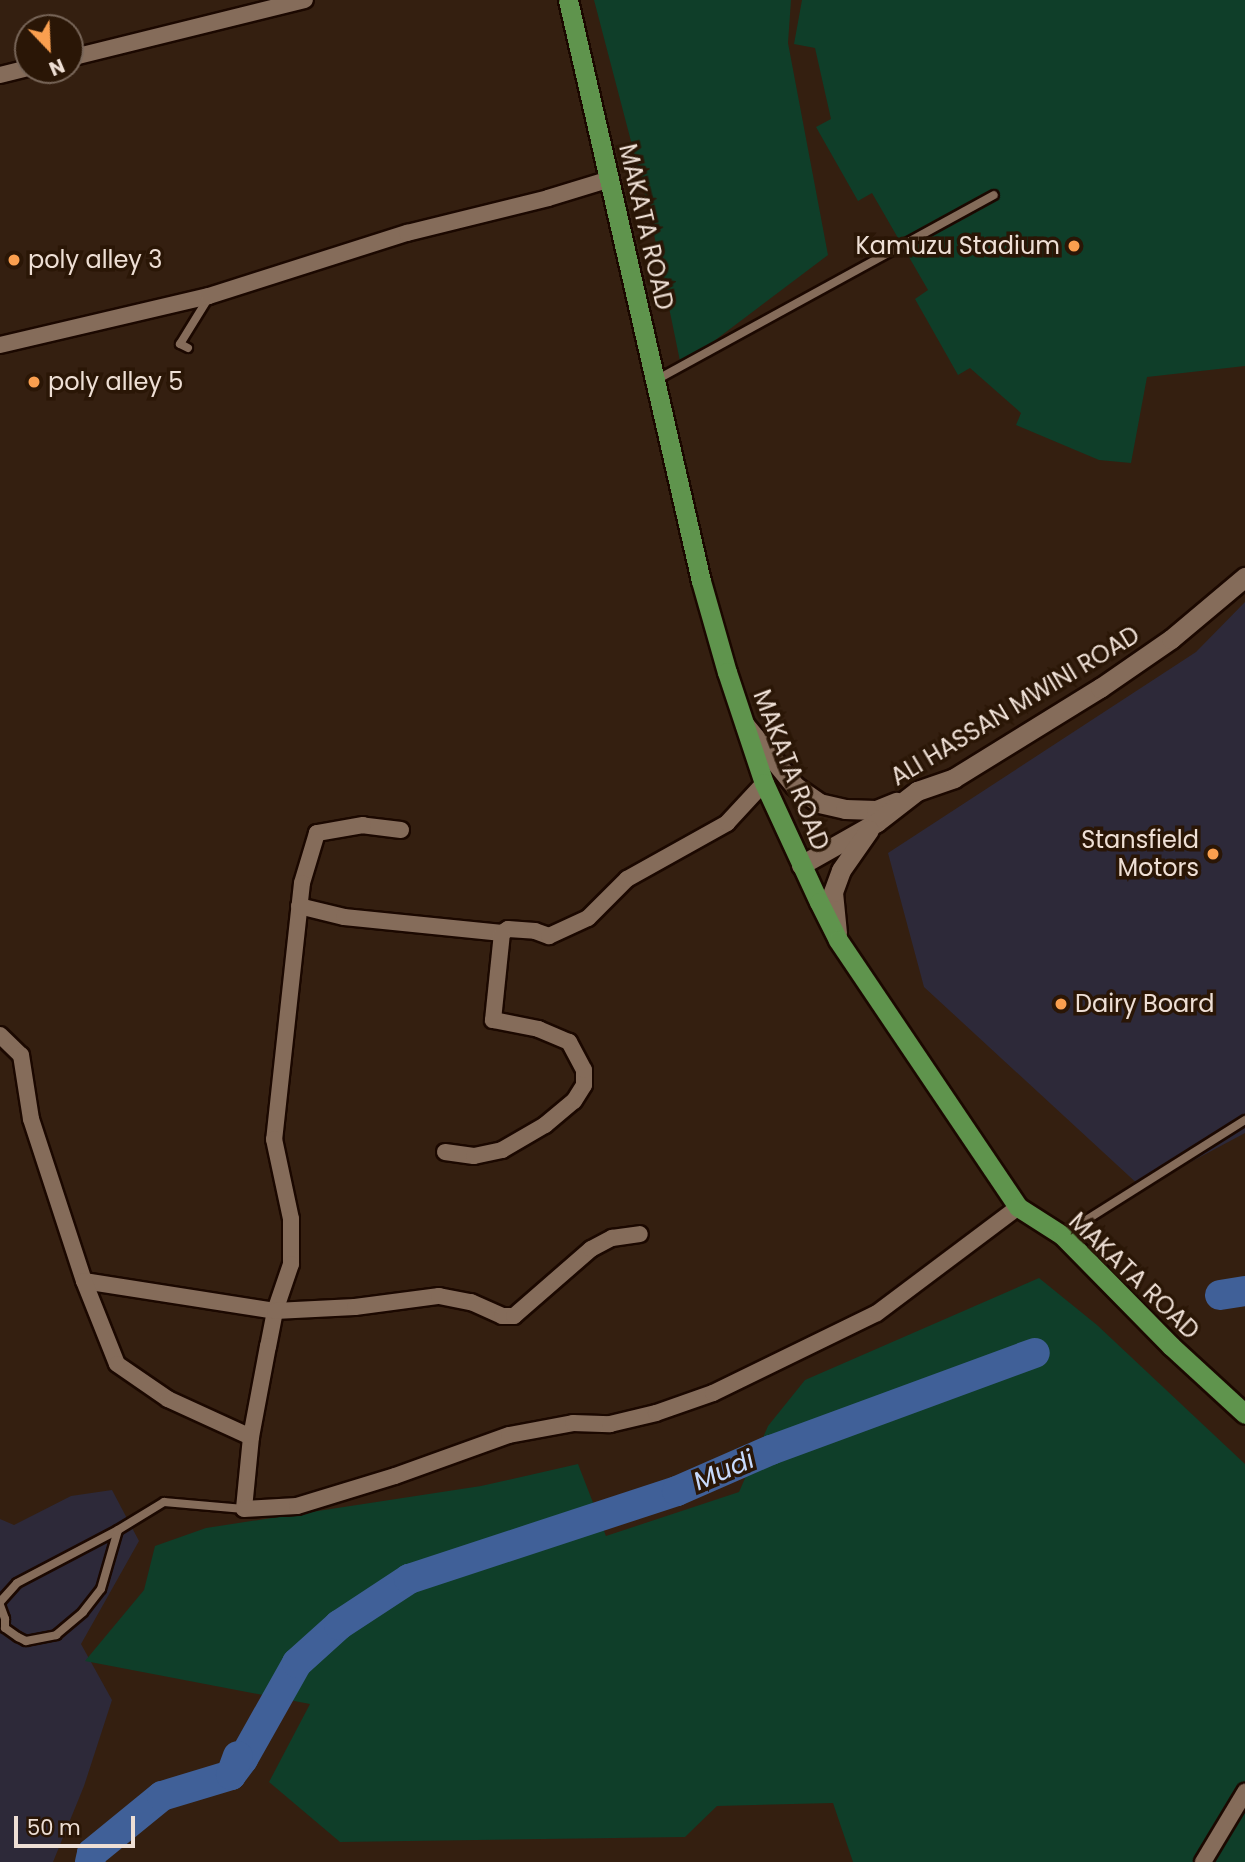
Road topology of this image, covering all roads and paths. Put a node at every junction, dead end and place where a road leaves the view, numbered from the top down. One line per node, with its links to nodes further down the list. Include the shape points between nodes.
1 (305, 0): 3 (street)
2 (568, 0): 4 (main road, MAKATA ROAD)
3 (84, 55)
4 (610, 179): 6 (street, via 407,233); 9 (main road, MAKATA ROAD)
5 (994, 195): 9 (lane)
6 (209, 296): 7 (street); 8 (lane, via 180,344)
7 (0, 345)
8 (188, 348)
9 (656, 380): 11 (main road, MAKATA ROAD, via 701,581)
10 (1245, 577): 13 (main road, ALI HASSAN MWINI ROAD, via 1171,639 1100,688 954,778)
11 (745, 724): 12 (main road, MAKATA ROAD); 13 (main road, via 795,786 819,803 876,810)
12 (764, 783): 16 (main road, MAKATA ROAD); 18 (street, via 727,823 627,879 588,918 549,936 508,929)
13 (917, 791): 14 (main road, ALI HASSAN MWINI ROAD)
14 (877, 822): 16 (main road, ALI HASSAN MWINI ROAD); 19 (main road, via 847,860 833,892)
15 (401, 830): 17 (street, via 363,825 317,833)
16 (801, 865): 19 (main road, MAKATA ROAD)
17 (299, 906): 18 (street, via 344,916); 27 (street, via 274,1139 293,1241 291,1264)
18 (502, 933): 22 (street, via 494,1020 539,1029 569,1042 584,1070 584,1085 574,1101 545,1125 502,1150 474,1156)
19 (838, 940): 23 (main road, MAKATA ROAD)
20 (0, 1034): 26 (street, via 21,1055 31,1119)
21 (1245, 1120): 25 (lane)
22 (445, 1152)
23 (1018, 1207): 25 (main road, MAKATA ROAD); 30 (street, via 877,1313 713,1394 610,1424 573,1423 509,1435 297,1506)
24 (640, 1234): 27 (street, via 612,1238 591,1249 514,1316 439,1296)
25 (1062, 1236): 28 (main road, MAKATA ROAD)
26 (84, 1281): 27 (street); 29 (street, via 117,1364 168,1399)
27 (275, 1311): 29 (street)
28 (1245, 1413)
29 (251, 1437): 30 (street)
30 (244, 1509): 31 (lane, via 163,1502)
31 (118, 1531): 32 (lane, via 17,1583); 33 (lane, via 101,1589 83,1612 56,1634 26,1641)
32 (0, 1604): 33 (lane)
33 (3, 1622)
34 (1245, 1792): 35 (street)
35 (1203, 1862)

